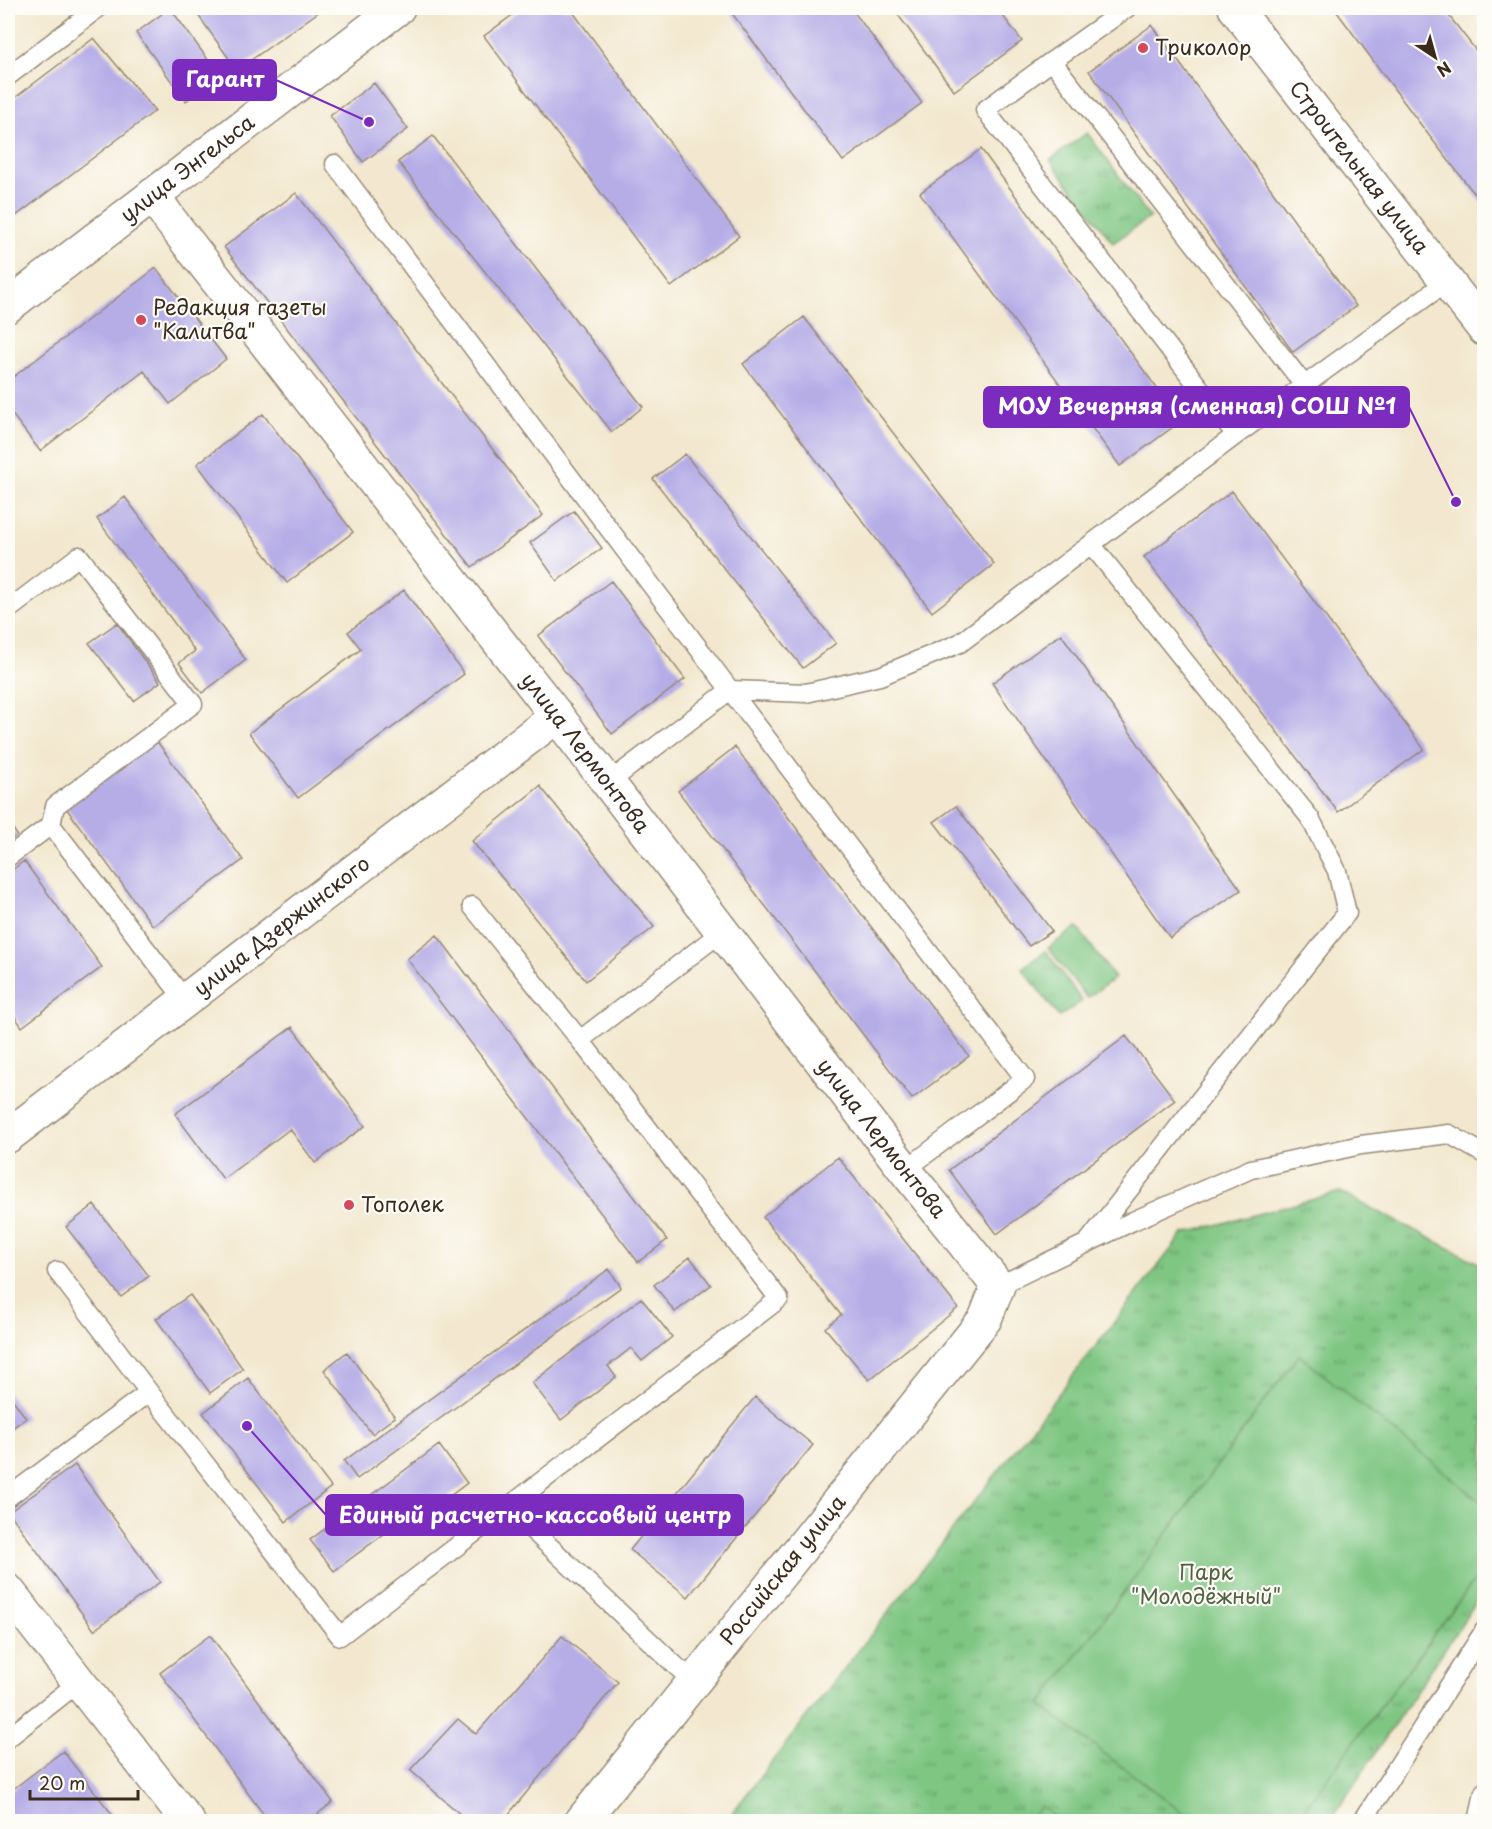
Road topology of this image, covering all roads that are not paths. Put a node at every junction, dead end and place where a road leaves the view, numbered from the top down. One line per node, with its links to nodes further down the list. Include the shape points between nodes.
1 (98, 8): 6 (lane)
2 (398, 8): 8 (street, улица Энгельса)
3 (1127, 8): 5 (lane)
4 (1235, 8): 9 (street, Строительная улица)
5 (1052, 61): 12 (lane); 13 (lane, via 985,110)
6 (8, 76)
7 (335, 164): 16 (lane)
8 (153, 195): 10 (street, улица Энгельса); 17 (street, улица Лермонтова)
9 (1448, 281): 11 (street, Строительная улица); 12 (lane)
10 (8, 306)
11 (1485, 329)
12 (1305, 386): 13 (lane)
13 (1236, 435): 14 (lane)
14 (1091, 544): 16 (lane, via 960,643 880,676 806,693); 28 (lane, via 1310,818 1337,871 1347,913)
15 (8, 610): 19 (lane, via 79,556 193,704 55,806)
16 (730, 690): 18 (lane); 27 (lane, via 1025,1078)
17 (557, 716): 18 (street, улица Лермонтова); 23 (street, улица Дзержинского)
18 (608, 783): 22 (street, улица Лермонтова)
19 (51, 825): 20 (lane); 23 (lane)
20 (8, 857)
21 (472, 906): 24 (lane)
22 (723, 931): 24 (lane); 27 (street, улица Лермонтова)
23 (185, 1000): 25 (street, улица Дзержинского)
24 (580, 1040): 33 (lane, via 778,1299)
25 (8, 1136)
26 (1485, 1154): 28 (lane, via 1449,1134 1361,1145 1251,1169)
27 (905, 1170): 30 (street, улица Лермонтова)
28 (1087, 1243): 30 (lane)
29 (57, 1271): 31 (lane)
30 (998, 1286): 36 (street, Российская улица, via 985,1319)
31 (149, 1392): 32 (lane); 33 (lane, via 340,1636)
32 (8, 1497)
33 (508, 1507): 36 (lane)
34 (8, 1591): 37 (street)
35 (1485, 1631): 42 (lane)
36 (694, 1680): 41 (street, Российская улица)
37 (79, 1682): 38 (lane); 40 (street)
38 (8, 1738)
39 (1485, 1792): 43 (lane)
40 (188, 1821)
41 (581, 1821)
42 (1362, 1821)
43 (1478, 1821)

